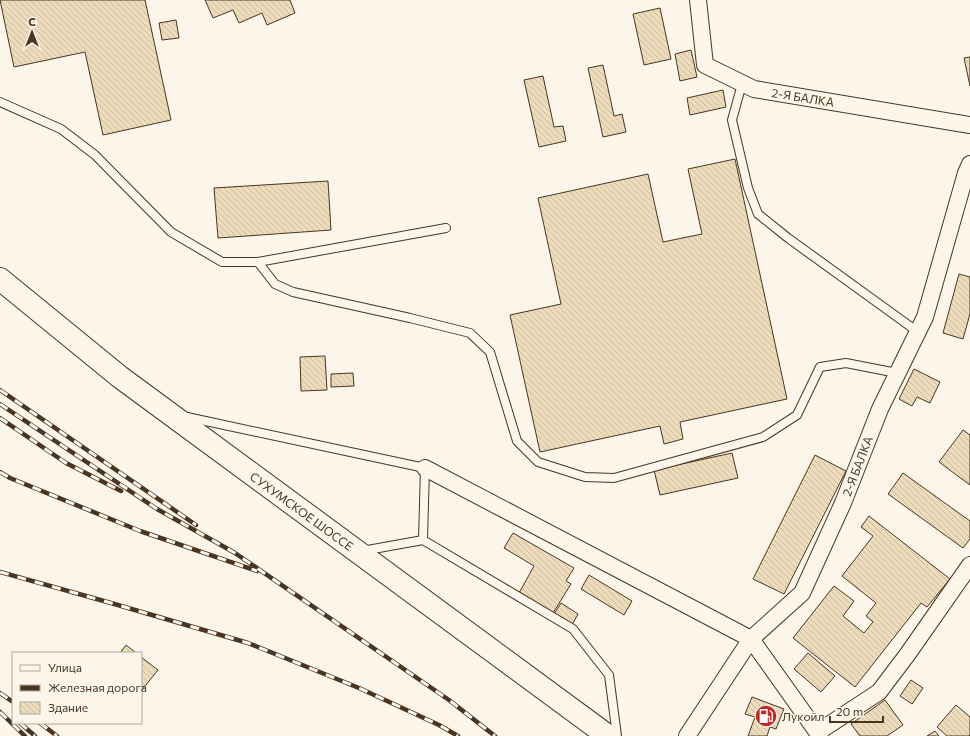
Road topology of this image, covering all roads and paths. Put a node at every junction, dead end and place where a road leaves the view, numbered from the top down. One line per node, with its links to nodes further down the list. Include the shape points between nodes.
1 (698, 0): 2 (street, 2-Я БАЛКА, via 705,65)
2 (742, 84): 4 (street, 2-Я БАЛКА, via 754,89); 9 (lane, via 732,120 748,188 758,214)
3 (0, 102): 7 (lane, via 62,129 95,155 172,232 222,262)
4 (970, 125)
5 (970, 164): 9 (street, 2-Я БАЛКА, via 925,317)
6 (446, 228): 7 (lane)
7 (258, 262): 10 (lane, via 275,284 293,292 470,333 490,352 517,441 538,462 584,477 614,478 763,437 797,415 820,367 846,363)
8 (0, 279): 11 (highway, СУХУМСКОЕ ШОССЕ, via 120,377)
9 (918, 332): 10 (street, 2-Я БАЛКА)
10 (897, 373): 16 (street, 2-Я БАЛКА, via 802,593)
11 (170, 414): 12 (lane); 14 (highway, СУХУМСКОЕ ШОССЕ)
12 (425, 468): 13 (lane); 16 (street)
13 (423, 540): 14 (lane); 19 (lane, via 573,629 609,675)
14 (357, 551): 18 (highway, СУХУМСКОЕ ШОССЕ)
15 (970, 565): 17 (street, via 879,692)
16 (751, 639): 17 (street); 20 (street, 2-Я БАЛКА)
17 (818, 734)
18 (608, 736)
19 (617, 736)
20 (687, 736)

